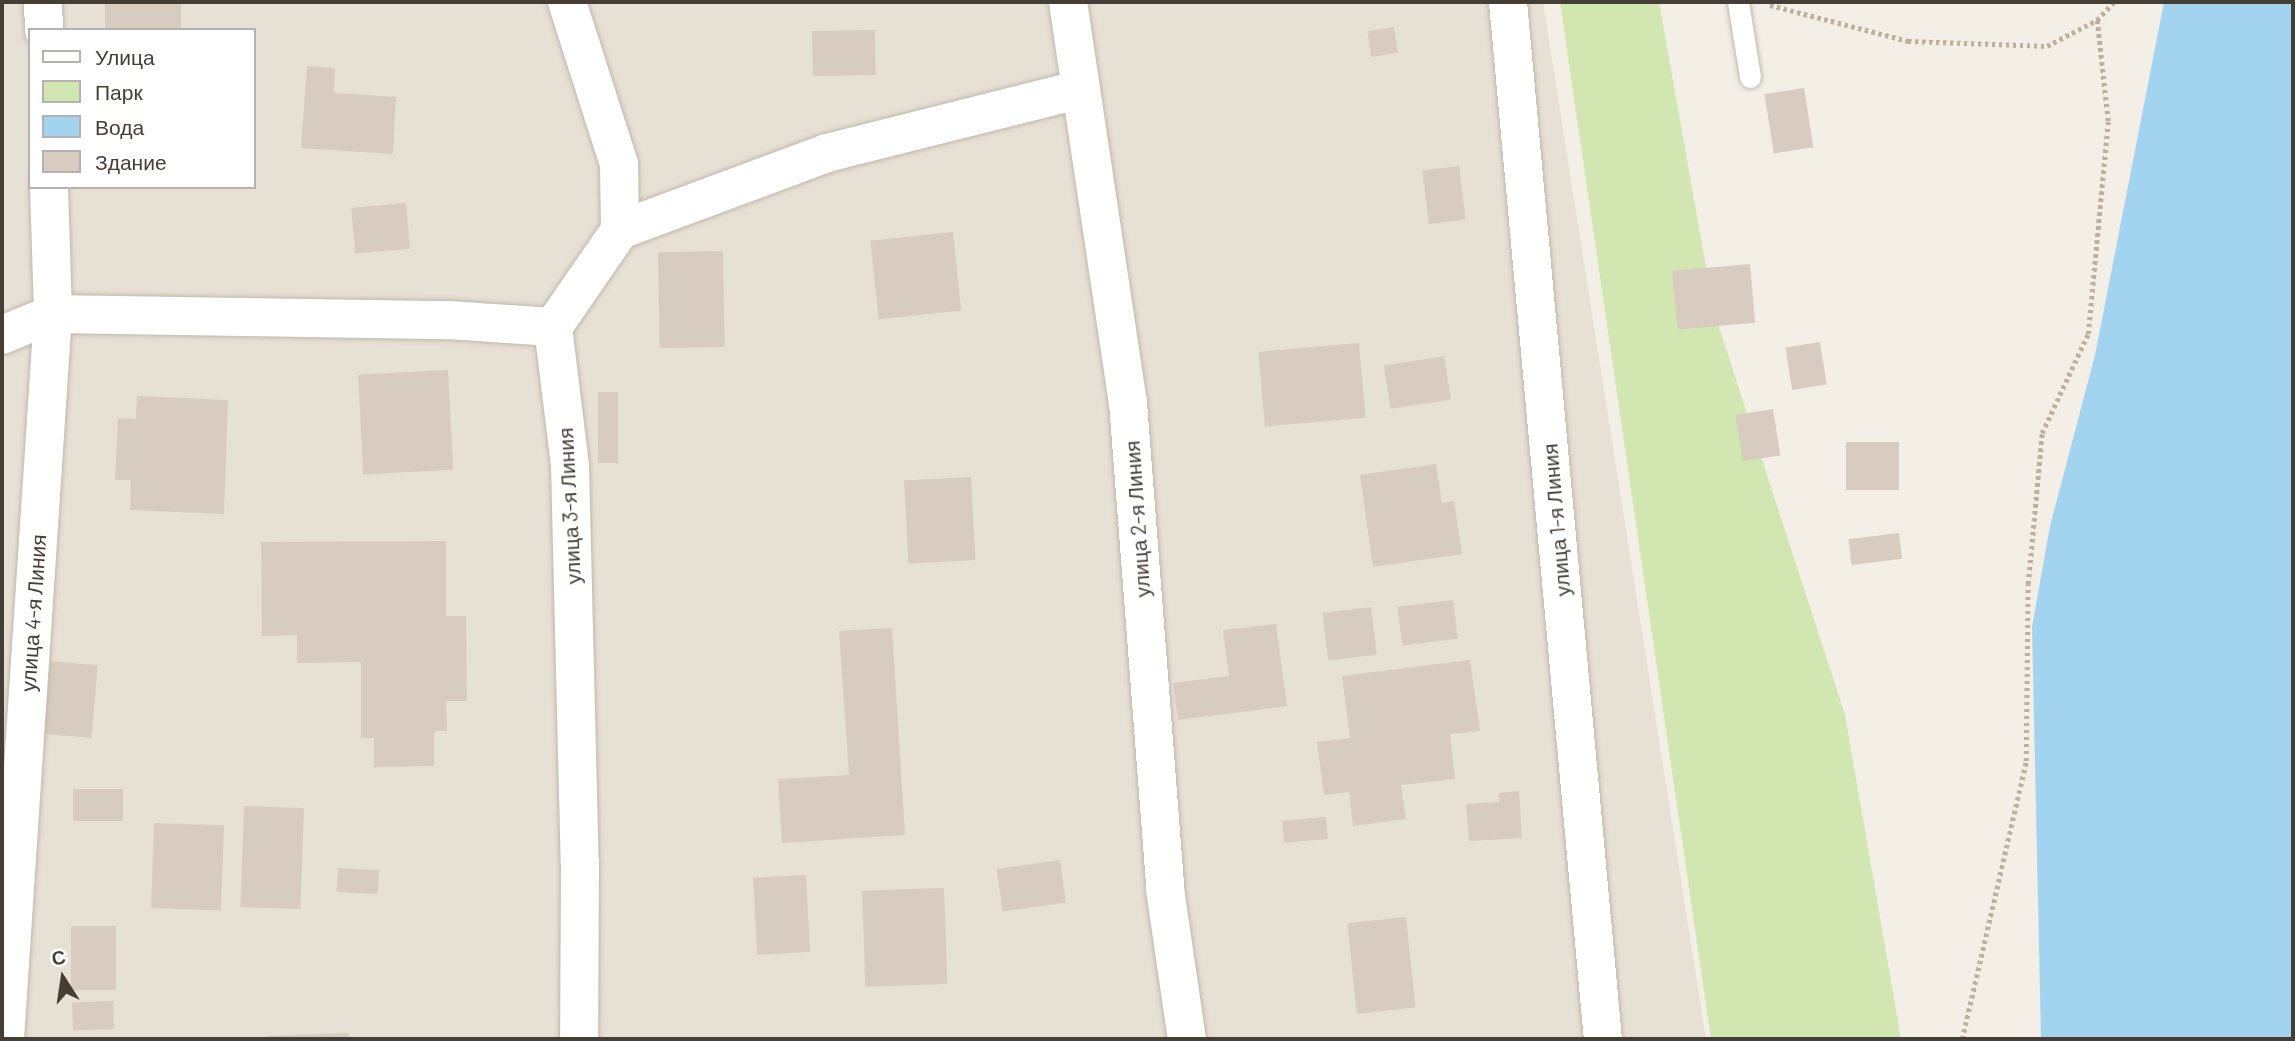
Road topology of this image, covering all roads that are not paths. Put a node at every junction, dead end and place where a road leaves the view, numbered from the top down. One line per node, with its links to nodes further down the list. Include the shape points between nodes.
1 (43, 2): 6 (street)
2 (567, 2): 10 (street, via 619,164)
3 (1068, 2): 8 (street, улица 2-я Линия)
4 (1508, 2): 17 (street, улица 1-я Линия)
5 (1738, 2): 7 (lane)
6 (44, 28)
7 (1749, 77)
8 (1078, 90): 10 (street, via 827,153); 16 (street, улица 2-я Линия, via 1128,403 1165,888)
9 (49, 189): 11 (street, улица 4-я Линия)
10 (620, 230): 12 (street)
11 (53, 314): 12 (street, via 449,320); 13 (street); 14 (street, улица 4-я Линия)
12 (553, 327): 15 (street, улица 3-я Линия, via 570,466 580,863)
13 (2, 335)
14 (5, 1039)
15 (579, 1039)
16 (1187, 1039)
17 (1603, 1039)

